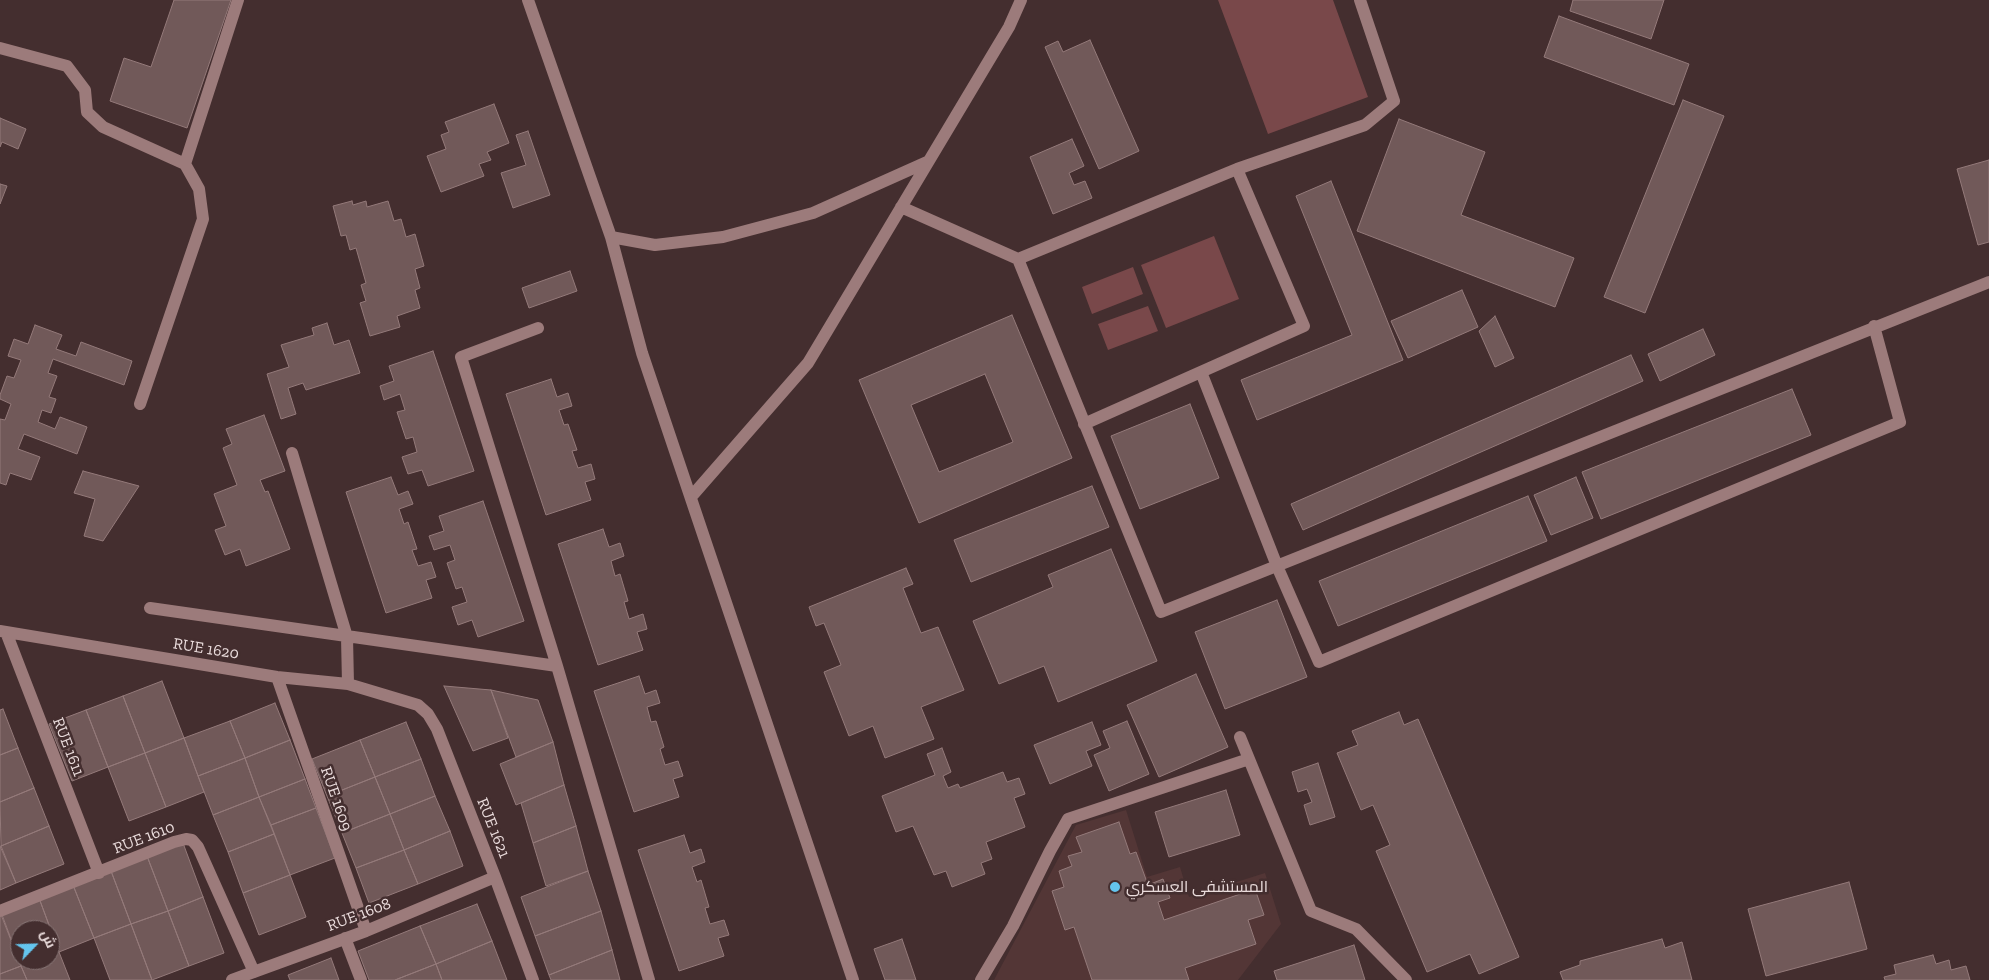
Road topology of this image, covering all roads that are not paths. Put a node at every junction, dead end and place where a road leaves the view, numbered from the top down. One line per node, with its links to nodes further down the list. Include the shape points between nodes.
1 (238, 0): 7 (street)
2 (528, 0): 10 (street)
3 (1021, 0): 6 (street, via 1009,27)
4 (1360, 0): 8 (street, via 1394,101 1365,125)
5 (0, 48): 7 (street, via 68,66 85,90 87,112 103,127)
6 (927, 162): 9 (street); 10 (street, via 813,213 723,237 655,245)
7 (185, 164): 16 (street, via 199,189 203,219)
8 (1237, 169): 11 (street); 15 (street, via 1304,326)
9 (901, 207): 11 (street); 19 (street, via 808,363)
10 (611, 237): 19 (street, via 642,353)
11 (1018, 259): 17 (street)
12 (1989, 282): 13 (street)
13 (1874, 326): 20 (street); 20 (street, via 1900,422 1319,662)
14 (538, 328): 24 (street, via 461,357)
15 (1201, 372): 17 (street); 20 (street)
16 (140, 404)
17 (1084, 424): 20 (street, via 1161,612)
18 (292, 453): 23 (street)
19 (691, 498): 40 (street)
20 (1277, 566)
21 (150, 608): 23 (street)
22 (2, 633): 25 (street, RUE 1620); 30 (street, RUE 1611)
23 (347, 637): 24 (street); 26 (street)
24 (557, 666): 39 (street)
25 (277, 677): 26 (street, RUE 1620); 33 (street, RUE 1609)
26 (348, 684): 27 (street, RUE 1620)
27 (406, 700): 31 (street, RUE 1621, via 428,714 437,729)
28 (1240, 737): 29 (street)
29 (1248, 758): 41 (street, via 1068,818 1013,926); 42 (street, via 1311,911 1356,929)
30 (99, 873): 32 (street, RUE 1610); 35 (street, RUE 1610, via 174,842 192,840)
31 (495, 877): 33 (street, RUE 1608); 38 (street, RUE 1621)
32 (0, 911)
33 (366, 931): 34 (street, RUE 1608)
34 (345, 938): 35 (street, RUE 1608); 37 (street)
35 (254, 972): 36 (street, RUE 1608)
36 (232, 980)
37 (361, 980)
38 (533, 980)
39 (649, 980)
40 (854, 980)
41 (981, 980)
42 (1406, 980)

